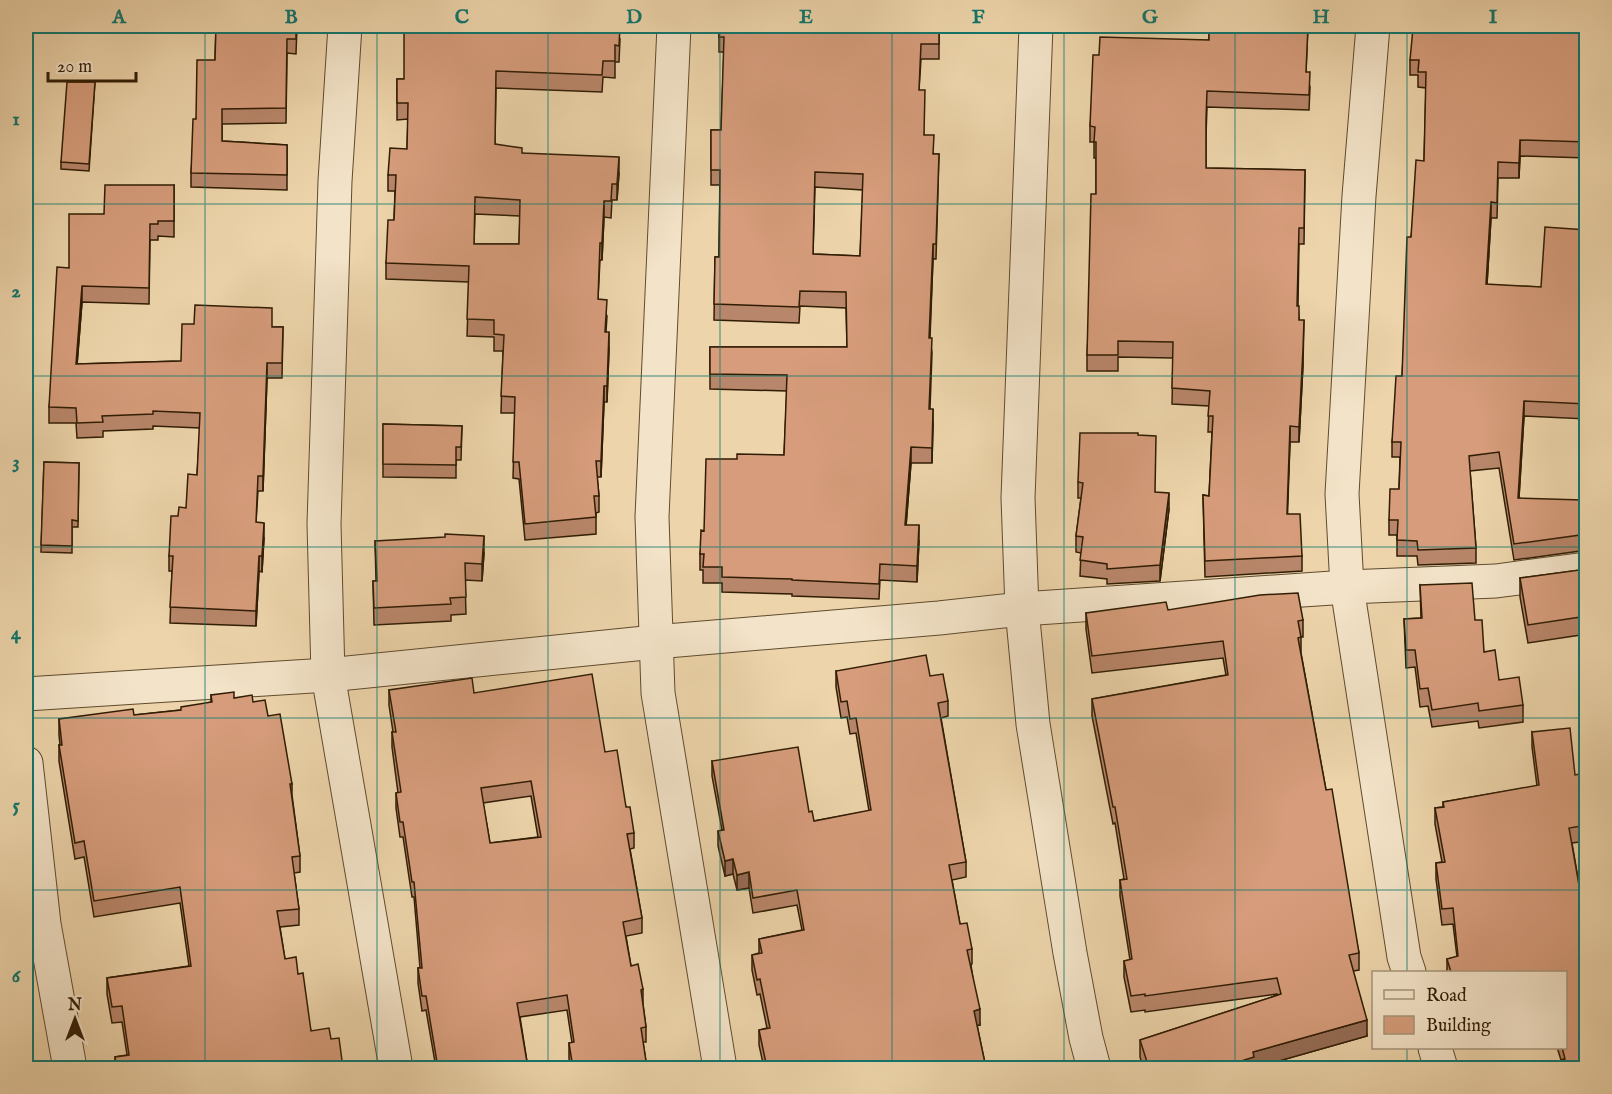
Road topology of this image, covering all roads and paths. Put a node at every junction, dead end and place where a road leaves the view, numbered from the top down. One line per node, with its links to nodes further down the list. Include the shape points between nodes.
1 (345, 26): 9 (street, via 335,181 324,524)
2 (674, 26): 8 (street, via 652,517)
3 (1036, 26): 7 (street, via 1018,498)
4 (1373, 26): 6 (street, via 1342,494)
5 (1587, 569): 6 (street, via 1496,581)
6 (1347, 587): 7 (street); 12 (street)
7 (1022, 609): 8 (street); 17 (street, via 1041,770 1070,953)
8 (655, 642): 9 (street); 16 (street, via 658,693)
9 (328, 675): 10 (street); 15 (street)
10 (26, 694)
11 (26, 764): 14 (street, via 44,924)
12 (1409, 971)
13 (1436, 1049): 18 (street)
14 (70, 1068)
15 (396, 1068)
16 (720, 1068)
17 (1094, 1068)
18 (1441, 1068)

